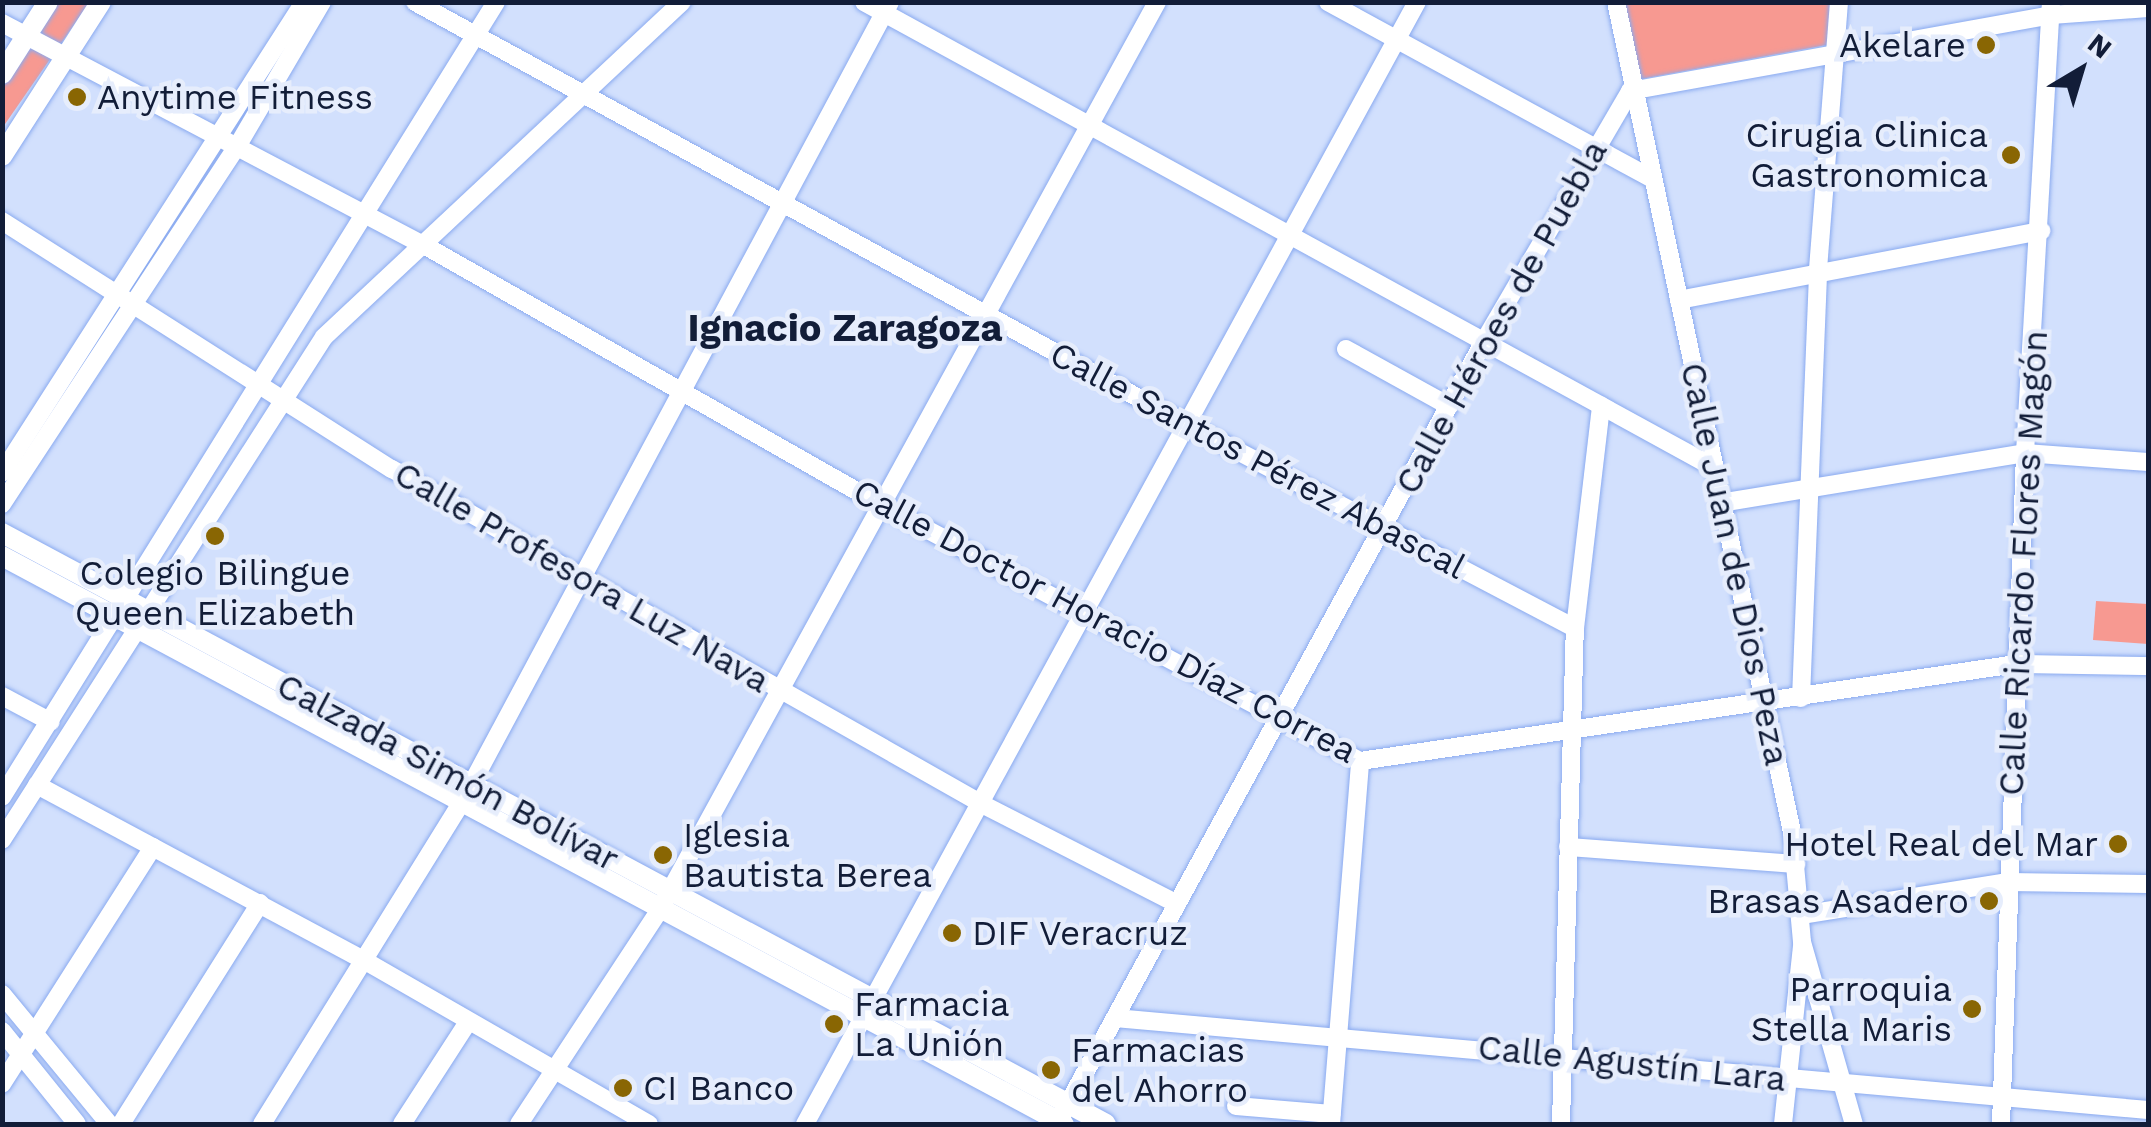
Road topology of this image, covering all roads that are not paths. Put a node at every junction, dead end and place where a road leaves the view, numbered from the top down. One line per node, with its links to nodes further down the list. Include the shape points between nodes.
1 (48, 2): 19 (main road)
2 (100, 2): 22 (main road)
3 (304, 2): 27 (street)
4 (322, 2): 27 (street)
5 (416, 2): 18 (street, Calle Santos Pérez Abascal)
6 (496, 2): 18 (street)
7 (682, 2): 24 (street)
8 (864, 2): 14 (street)
9 (1157, 2): 26 (street)
10 (1328, 2): 20 (street)
11 (1417, 2): 20 (street)
12 (1616, 2): 25 (street, Calle Juan de Dios Peza)
13 (1839, 2): 21 (street)
14 (887, 8): 26 (street); 31 (street)
15 (2148, 8): 16 (street)
16 (2051, 9): 21 (street); 34 (street, Calle Ricardo Flores Magón)
17 (2, 23): 19 (street, Calle Doctor Horacio Díaz Correa)
18 (476, 34): 24 (street, Calle Santos Pérez Abascal); 32 (street)
19 (26, 36): 22 (street, Calle Doctor Horacio Díaz Correa); 23 (main road)
20 (1397, 40): 28 (street); 35 (street)
21 (1837, 55): 25 (street); 37 (street)
22 (67, 56): 27 (street, Calle Doctor Horacio Díaz Correa); 29 (main road)
23 (2, 74)
24 (586, 90): 31 (street, Calle Santos Pérez Abascal); 36 (street)
25 (1630, 91): 28 (street, Calle Héroes de Puebla); 30 (street, Calle Juan de Dios Peza)
26 (1090, 127): 35 (street); 40 (street)
27 (230, 141): 32 (street, Calle Doctor Horacio Díaz Correa); 38 (street)
28 (1596, 146): 30 (street); 43 (street, Calle Héroes de Puebla)
29 (2, 156)
30 (1651, 178): 39 (street, Calle Juan de Dios Peza)
31 (785, 199): 40 (street, Calle Santos Pérez Abascal); 46 (street)
32 (365, 213): 36 (street, Calle Doctor Horacio Díaz Correa); 41 (street)
33 (2, 222): 38 (street, Calle Profesora Luz Nava)
34 (2041, 230): 37 (street); 51 (street, Calle Ricardo Flores Magón)
35 (1286, 238): 43 (street); 50 (street)
36 (422, 244): 42 (street); 46 (street, Calle Doctor Horacio Díaz Correa)
37 (1818, 269): 39 (street); 55 (street)
38 (125, 298): 45 (street, Calle Profesora Luz Nava); 54 (street); 57 (street)
39 (1679, 300): 53 (street, Calle Juan de Dios Peza)
40 (988, 314): 50 (street, Calle Santos Pérez Abascal); 58 (street)
41 (298, 320): 42 (street); 45 (street)
42 (324, 337): 47 (street)
43 (1483, 343): 48 (street, Calle Héroes de Puebla); 49 (street)
44 (1346, 350): 48 (street)
45 (259, 384): 47 (street, Calle Profesora Luz Nava); 63 (street)
46 (682, 394): 58 (street, Calle Doctor Horacio Díaz Correa); 62 (street)
47 (280, 398): 62 (street, Calle Profesora Luz Nava); 65 (street)
48 (1449, 406): 59 (street, Calle Héroes de Puebla)
49 (1602, 406): 53 (street); 66 (street)
50 (1186, 424): 59 (street, Calle Santos Pérez Abascal); 64 (street)
51 (2025, 453): 52 (street); 55 (street); 67 (street, Calle Ricardo Flores Magón)
52 (2148, 462)
53 (1713, 466): 56 (street, Calle Juan de Dios Peza)
54 (2, 473)
55 (1813, 486): 56 (street); 71 (street)
56 (1720, 502): 72 (street, Calle Juan de Dios Peza)
57 (2, 504)
58 (883, 506): 64 (street, Calle Doctor Horacio Díaz Correa); 69 (street)
59 (1383, 527): 66 (street, Calle Santos Pérez Abascal); 73 (street, Calle Héroes de Puebla)
60 (2, 533): 63 (main road, Calzada Simón Bolívar)
61 (2, 556): 63 (main road, Calzada Simón Bolívar)
62 (582, 577): 69 (street, Calle Profesora Luz Nava); 78 (street)
63 (121, 608): 65 (main road, Calzada Simón Bolívar); 74 (street)
64 (1084, 613): 73 (street, Calle Doctor Horacio Díaz Correa); 80 (street)
65 (140, 619): 77 (street); 78 (main road, Calzada Simón Bolívar)
66 (1576, 628): 75 (street)
67 (2016, 664): 68 (street, Calle Doctor Horacio Díaz Correa); 71 (street, Calle Doctor Horacio Díaz Correa); 85 (street, Calle Ricardo Flores Magón)
68 (2148, 666)
69 (782, 691): 80 (street, Calle Profesora Luz Nava); 87 (street)
70 (2, 696): 74 (street)
71 (1801, 698): 72 (street, Calle Doctor Horacio Díaz Correa)
72 (1766, 704): 75 (street, Calle Doctor Horacio Díaz Correa); 84 (street, Calle Juan de Dios Peza)
73 (1284, 718): 76 (street, Calle Doctor Horacio Díaz Correa); 89 (street, Calle Héroes de Puebla)
74 (51, 722): 79 (street)
75 (1570, 735): 76 (street, Calle Doctor Horacio Díaz Correa); 83 (street)
76 (1360, 762): 100 (street)
77 (37, 785): 81 (street); 82 (street)
78 (467, 793): 87 (main road, Calzada Simón Bolívar); 90 (main road, Calzada Simón Bolívar); 93 (street)
79 (2, 797)
80 (982, 804): 89 (street, Calle Profesora Luz Nava); 95 (street)
81 (2, 840)
82 (153, 847): 88 (street); 99 (street)
83 (1568, 847): 84 (street); 102 (street)
84 (1796, 864): 91 (street, Calle Juan de Dios Peza)
85 (2008, 882): 86 (street); 91 (street); 107 (street, Calle Ricardo Flores Magón)
86 (2148, 884)
87 (670, 892): 90 (street); 95 (main road, Calzada Simón Bolívar)
88 (260, 903): 93 (street); 115 (street)
89 (1177, 904): 96 (street, Calle Héroes de Puebla)
90 (659, 912): 95 (main road, Calzada Simón Bolívar); 103 (street)
91 (1800, 915): 92 (street, Calle Juan de Dios Peza)
92 (1802, 942): 104 (street); 106 (street, Calle Juan de Dios Peza)
93 (367, 962): 97 (street); 116 (street)
94 (2, 994): 99 (street)
95 (866, 1011): 110 (main road, Calzada Simón Bolívar); 119 (street)
96 (1116, 1018): 100 (street, Calle Agustín Lara); 110 (street, Calle Héroes de Puebla)
97 (468, 1022): 103 (street); 117 (street)
98 (2, 1031): 101 (street)
99 (34, 1035): 101 (street); 114 (street)
100 (1336, 1036): 102 (street, Calle Agustín Lara); 111 (street)
101 (22, 1054): 105 (street); 113 (street)
102 (1566, 1056): 104 (street, Calle Agustín Lara); 121 (street)
103 (555, 1069): 112 (street); 118 (street)
104 (1785, 1078): 106 (street, Calle Agustín Lara); 122 (street)
105 (2, 1084)
106 (1845, 1084): 107 (street, Calle Agustín Lara); 123 (street, Calle Juan de Dios Peza)
107 (2003, 1100): 109 (street, Calle Agustín Lara); 124 (street, Calle Ricardo Flores Magón)
108 (1236, 1106): 111 (street)
109 (2148, 1110)
110 (1062, 1119): 120 (main road, Calzada Simón Bolívar)
111 (1332, 1120)
112 (638, 1122)
113 (77, 1124)
114 (109, 1124)
115 (121, 1124)
116 (262, 1124)
117 (402, 1124)
118 (520, 1124)
119 (805, 1124)
120 (1106, 1124)
121 (1561, 1124)
122 (1782, 1124)
123 (1854, 1124)
124 (2002, 1124)

